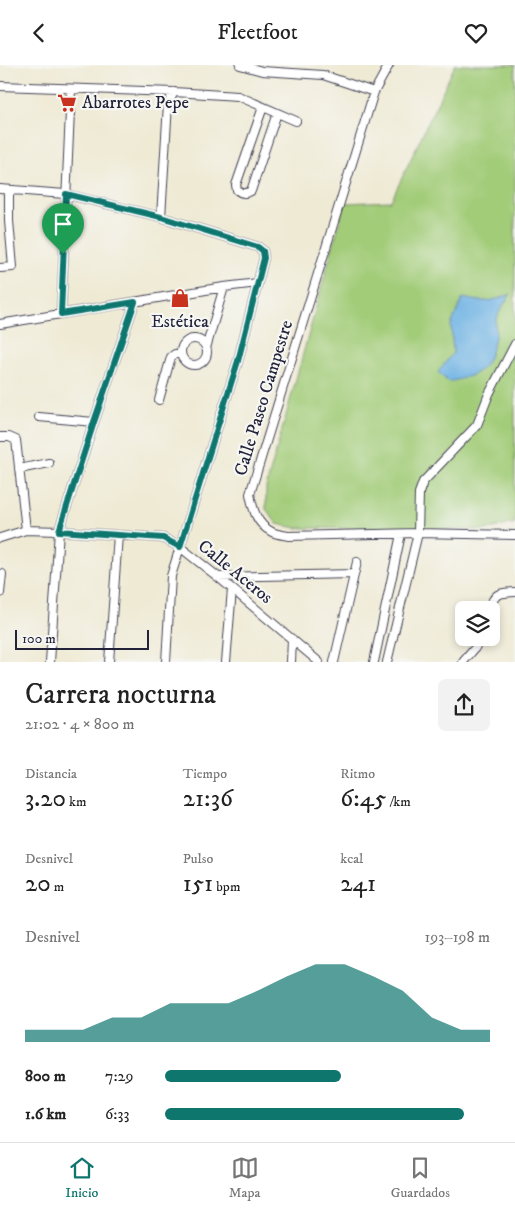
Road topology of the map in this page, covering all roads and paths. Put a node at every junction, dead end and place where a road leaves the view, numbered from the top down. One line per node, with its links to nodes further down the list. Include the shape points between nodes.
1 (240, 65): 7 (street, via 262,71 323,75)
2 (389, 65): 7 (street, Calle Paseo Campestre)
3 (0, 86): 4 (street)
4 (71, 89): 5 (street); 14 (street)
5 (154, 92): 6 (street); 8 (street)
6 (174, 92): 8 (street); 9 (street, via 238,96)
7 (374, 92): 36 (street, Calle Paseo Campestre, via 250,494 260,523 272,533 288,536)
8 (168, 104): 15 (street)
9 (263, 107): 10 (street); 10 (street, via 236,185 241,193 251,191)
10 (277, 113): 11 (street)
11 (296, 121)
12 (0, 189): 13 (street)
13 (10, 190): 14 (street); 16 (street)
14 (66, 194): 15 (street); 22 (street)
15 (161, 217): 19 (street, via 258,247 264,258)
16 (9, 221): 17 (street); 18 (street, via 13,267)
17 (0, 222)
18 (0, 268)
19 (258, 283): 20 (street); 40 (street, via 238,361)
20 (224, 287): 21 (street); 25 (street)
21 (135, 302): 22 (street); 29 (street)
22 (61, 314): 23 (street)
23 (0, 324)
24 (515, 344): 35 (street, via 477,425 424,482 419,493)
25 (206, 348): 26 (street, via 201,341 192,340 183,346); 26 (street, via 204,361 197,365 188,364)
26 (181, 354): 27 (street, via 175,353 171,357)
27 (159, 400)
28 (39, 417): 29 (street)
29 (94, 422): 34 (street)
30 (0, 437): 32 (street, via 16,440)
31 (48, 463): 32 (street)
32 (19, 469): 33 (street)
33 (26, 530): 34 (street, Calle Aceros); 39 (street, Calle Aceros)
34 (59, 531): 37 (street, Calle Aceros); 53 (street)
35 (418, 533): 36 (street, Calle Paseo Campestre); 38 (street, Calle Paseo Campestre); 49 (street)
36 (401, 534): 48 (street)
37 (118, 535): 40 (street, Calle Aceros, via 163,538); 54 (street)
38 (515, 535)
39 (0, 539)
40 (180, 547): 44 (street, Calle Aceros); 55 (street, via 171,576)
41 (357, 562): 43 (street)
42 (2, 574): 47 (street)
43 (354, 574): 44 (street); 59 (street)
44 (218, 577): 45 (street, Calle Aceros)
45 (232, 589): 51 (street, Calle Aceros); 56 (street)
46 (515, 592): 50 (street, via 501,593)
47 (0, 593)
48 (388, 598): 49 (street); 60 (street)
49 (401, 601): 61 (street)
50 (492, 601)
51 (292, 639): 57 (street); 58 (street, Calle Aceros)
52 (476, 646): 62 (street)
53 (50, 662)
54 (108, 662)
55 (166, 662)
56 (226, 662)
57 (291, 662)
58 (319, 662)
59 (334, 662)
60 (374, 662)
61 (387, 662)
62 (463, 662)

